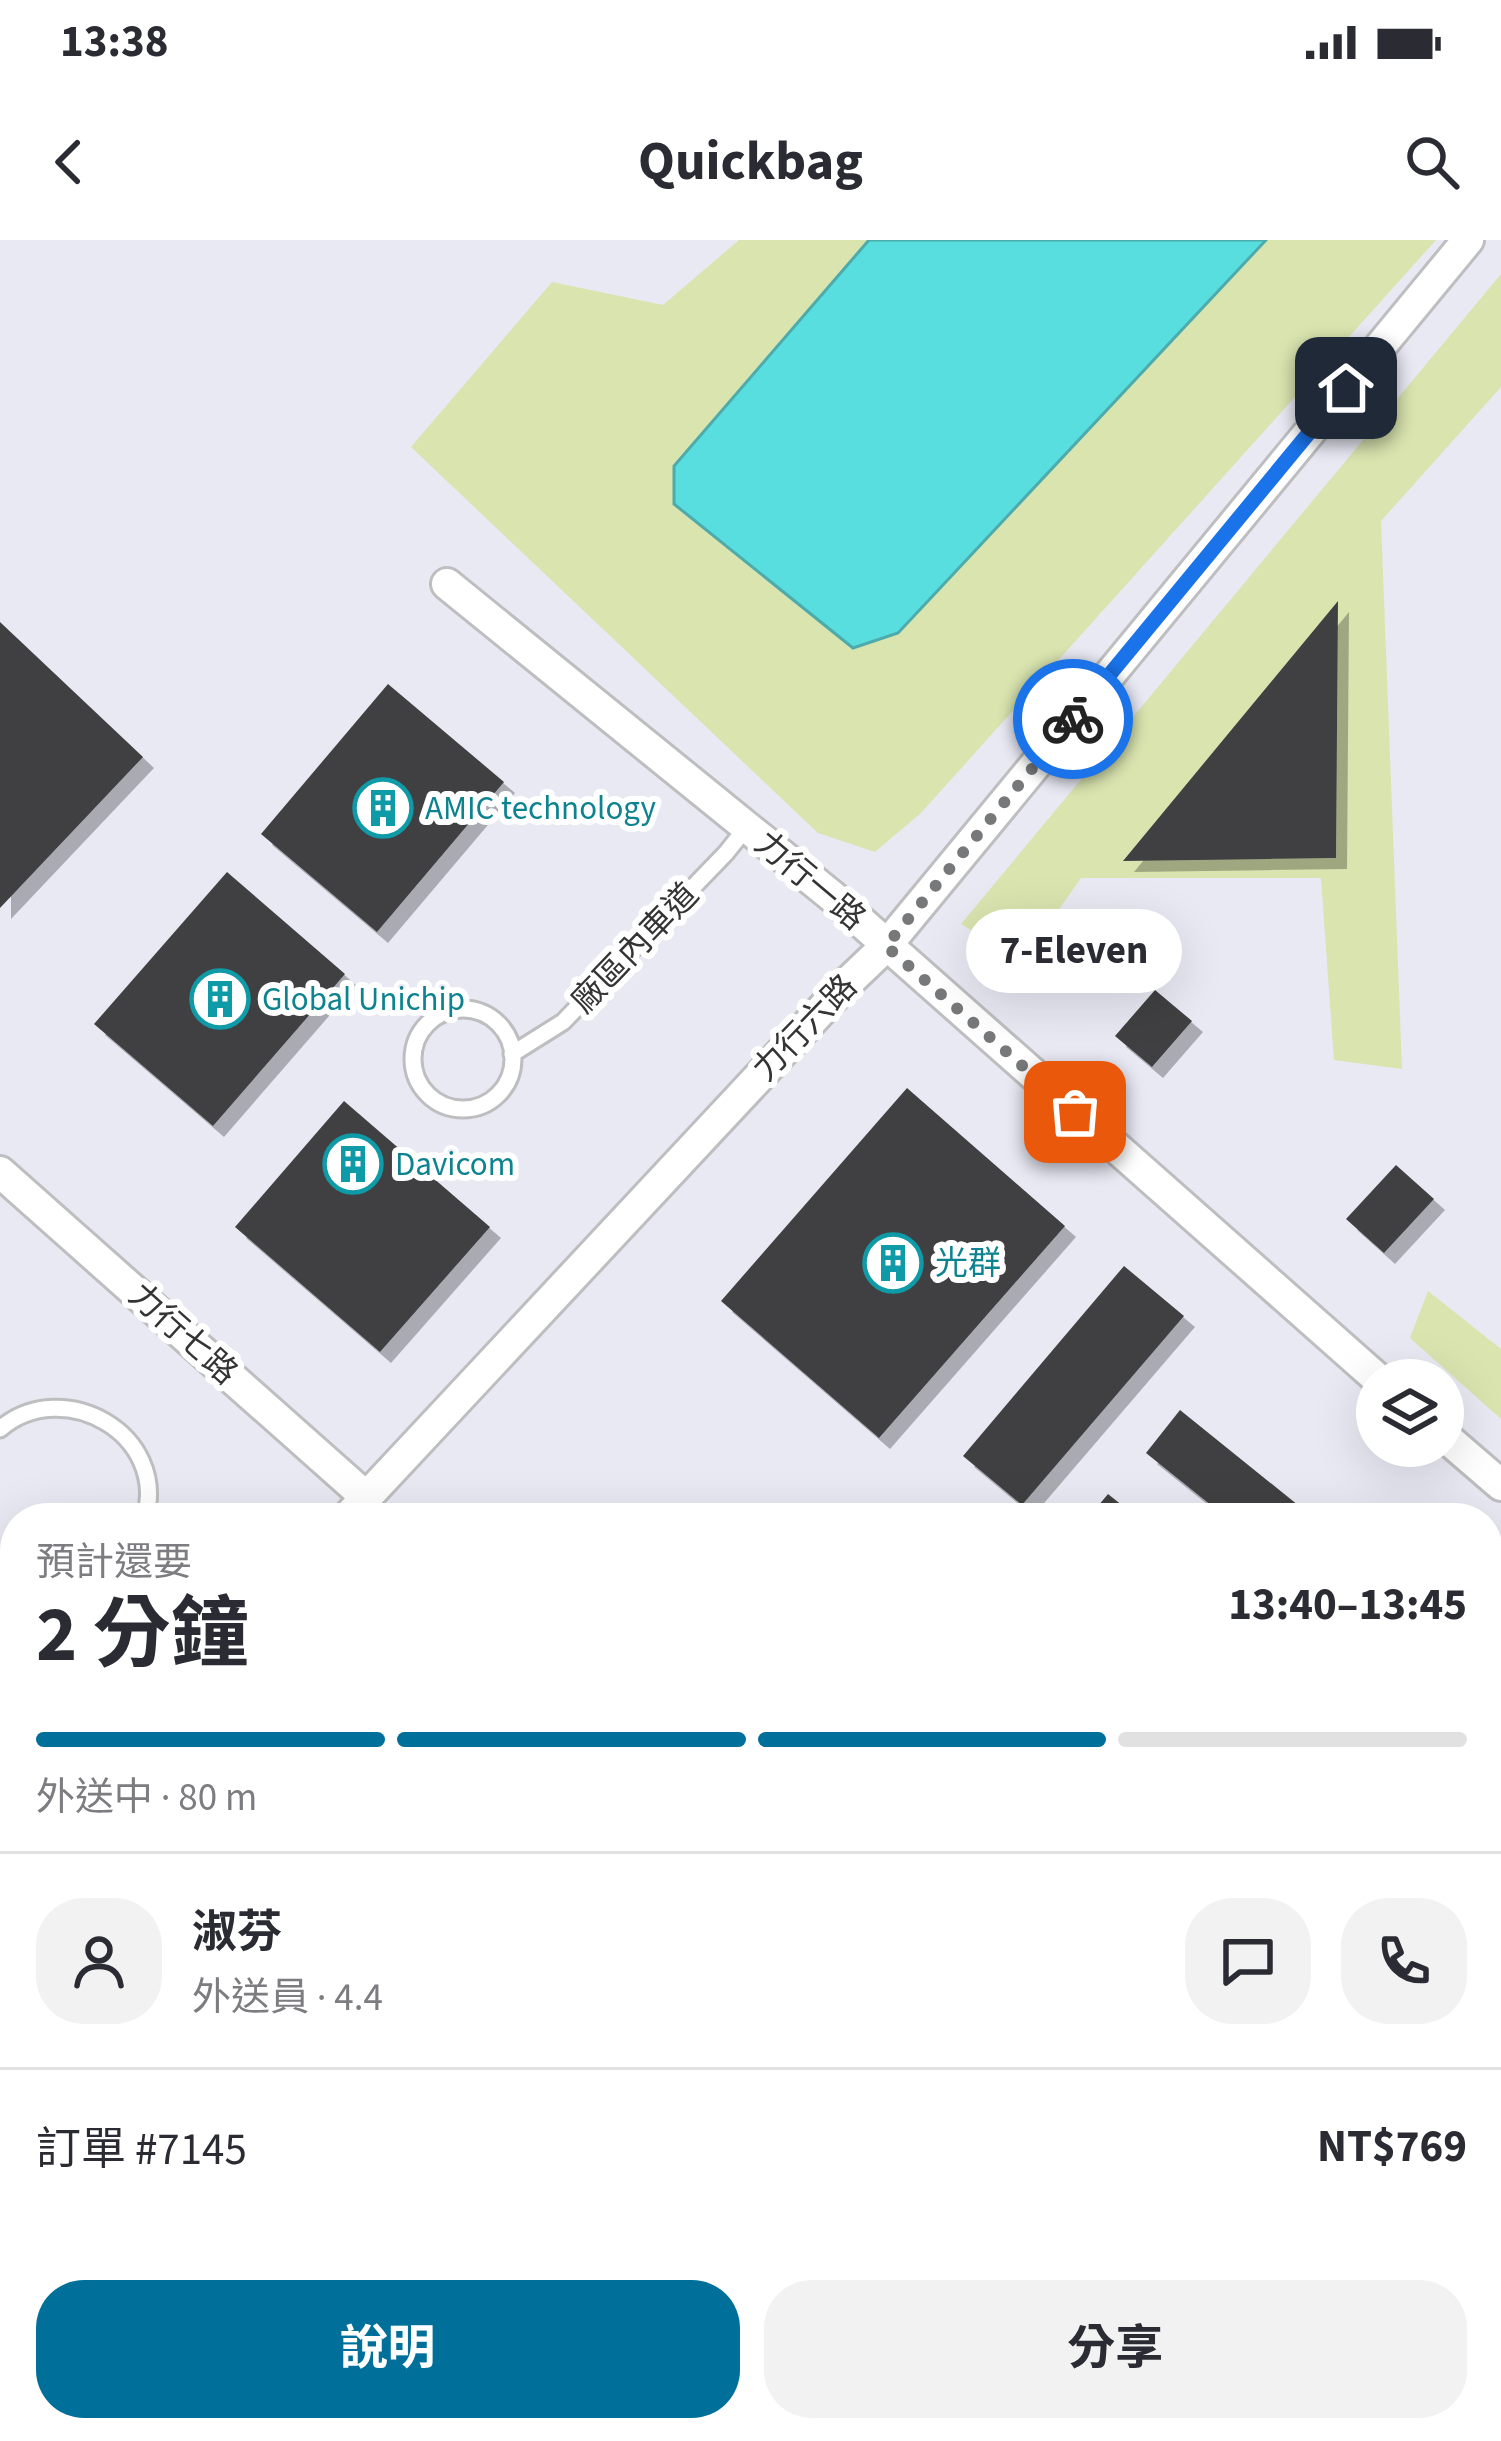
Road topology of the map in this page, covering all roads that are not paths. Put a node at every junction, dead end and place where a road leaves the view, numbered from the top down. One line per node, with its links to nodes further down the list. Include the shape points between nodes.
1 (1468, 240): 4 (street, 力行六路)
2 (447, 584): 3 (street, 力行一路)
3 (746, 828): 4 (street, 力行一路); 5 (lane, 廠區內車道, via 563,1022)
4 (886, 946): 7 (street, 力行一路); 13 (street, 力行六路)
5 (512, 1054): 5 (lane, 廠區內車道, via 504,1088 484,1105 458,1109 434,1101 417,1081 412,1055 421,1030 441,1013 467,1008 491,1017)
6 (0, 1172): 12 (street, 力行七路)
7 (1356, 1360)
8 (0, 1430): 11 (lane, via 39,1408 96,1415 138,1454)
9 (1464, 1453): 10 (street)
10 (1501, 1485)
11 (147, 1503)
12 (352, 1503)
13 (362, 1503)

